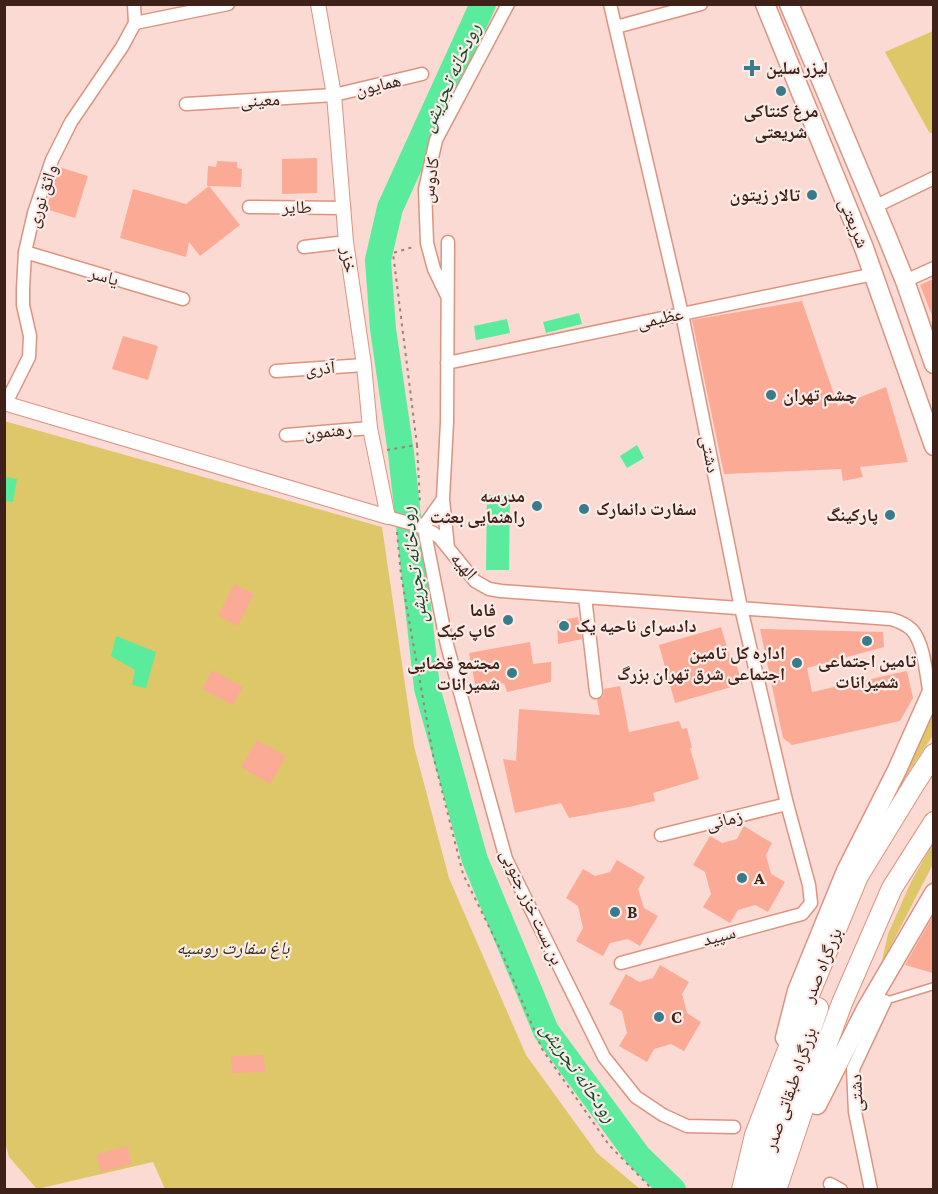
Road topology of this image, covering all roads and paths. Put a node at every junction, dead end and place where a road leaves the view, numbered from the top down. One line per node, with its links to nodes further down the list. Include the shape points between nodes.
1 (134, 4): 9 (street)
2 (228, 4): 9 (street)
3 (318, 4): 12 (street, خزر)
4 (508, 4): 26 (street, کادوس, via 436,140 425,189 427,243)
5 (610, 4): 10 (street, دشتی)
6 (701, 4): 10 (street)
7 (765, 4): 24 (main road, شریعتی)
8 (789, 4): 16 (main road, شریعتی)
9 (135, 23): 22 (street, واثق نوری, via 71,122 52,160)
10 (616, 27): 28 (street, دشتی)
11 (422, 74): 12 (street, همایون)
12 (334, 95): 13 (street, معینی); 17 (street, خزر)
13 (186, 104)
14 (933, 178): 16 (street)
15 (249, 207): 17 (street, طایر)
16 (874, 207): 25 (main road, شریعتی)
17 (344, 208): 18 (street, خزر)
18 (346, 242): 20 (street); 31 (street, خزر)
19 (448, 242): 26 (street, کادوس)
20 (304, 247)
21 (406, 249): 36 (path, via 393,253)
22 (26, 252): 27 (street, یاسر); 33 (street, واثق نوری, via 23,306 30,336 29,357)
23 (933, 268): 25 (street)
24 (874, 274): 28 (street, عظیمی); 37 (main road, شریعتی)
25 (905, 282): 30 (main road, شریعتی)
26 (448, 298): 29 (street, کادوس)
27 (183, 299)
28 (682, 314): 29 (street, عظیمی); 45 (street, دشتی)
29 (447, 363): 39 (street, کادوس)
30 (933, 364)
31 (364, 365): 32 (street, آذری); 34 (street, خزر)
32 (276, 371)
33 (5, 403): 41 (street, الهیه)
34 (370, 428): 35 (street, رهنمون); 41 (street, خزر)
35 (286, 435)
36 (417, 445): 38 (path); 40 (path)
37 (933, 446)
38 (397, 448)
39 (443, 499): 42 (street); 43 (street, کادوس)
40 (420, 503)
41 (390, 517): 42 (street, الهیه); 62 (path, via 433,755 463,874 502,953 542,1049 609,1145)
42 (424, 527): 43 (street, الهیه); 61 (street, بن بست خزر جنوبی, via 447,645 506,859 604,1057 636,1097 663,1115 687,1126)
43 (448, 548): 44 (street, الهیه, via 475,582 489,589)
44 (585, 597): 45 (street, الهیه); 47 (street)
45 (741, 608): 46 (street, الهیه, via 902,622 918,639); 50 (street, دشتی)
46 (932, 691): 59 (main road, via 846,871 797,991)
47 (596, 692)
48 (933, 754): 59 (highway, بزرگراه صدر, via 858,876)
49 (933, 762): 64 (highway, بزرگراه طبقاتی صدر, via 862,889)
50 (787, 804): 53 (street, زمانی); 55 (street, دشتی)
51 (933, 822): 65 (highway, بزرگراه طبقاتی صدر, via 892,888 842,1003)
52 (933, 832): 60 (highway, via 899,891 852,1005)
53 (661, 835)
54 (932, 897): 60 (main road, via 866,1009)
55 (811, 903): 56 (street, سپید, via 802,914)
56 (621, 963)
57 (933, 986): 58 (lane)
58 (885, 1001): 67 (street, دشتی, via 853,1069 855,1112)
59 (770, 1095): 63 (highway, بزرگراه صدر, via 755,1135)
60 (817, 1105): 66 (highway)
61 (734, 1127)
62 (653, 1190)
63 (742, 1190)
64 (756, 1190)
65 (776, 1190)
66 (789, 1190)
67 (871, 1190)

